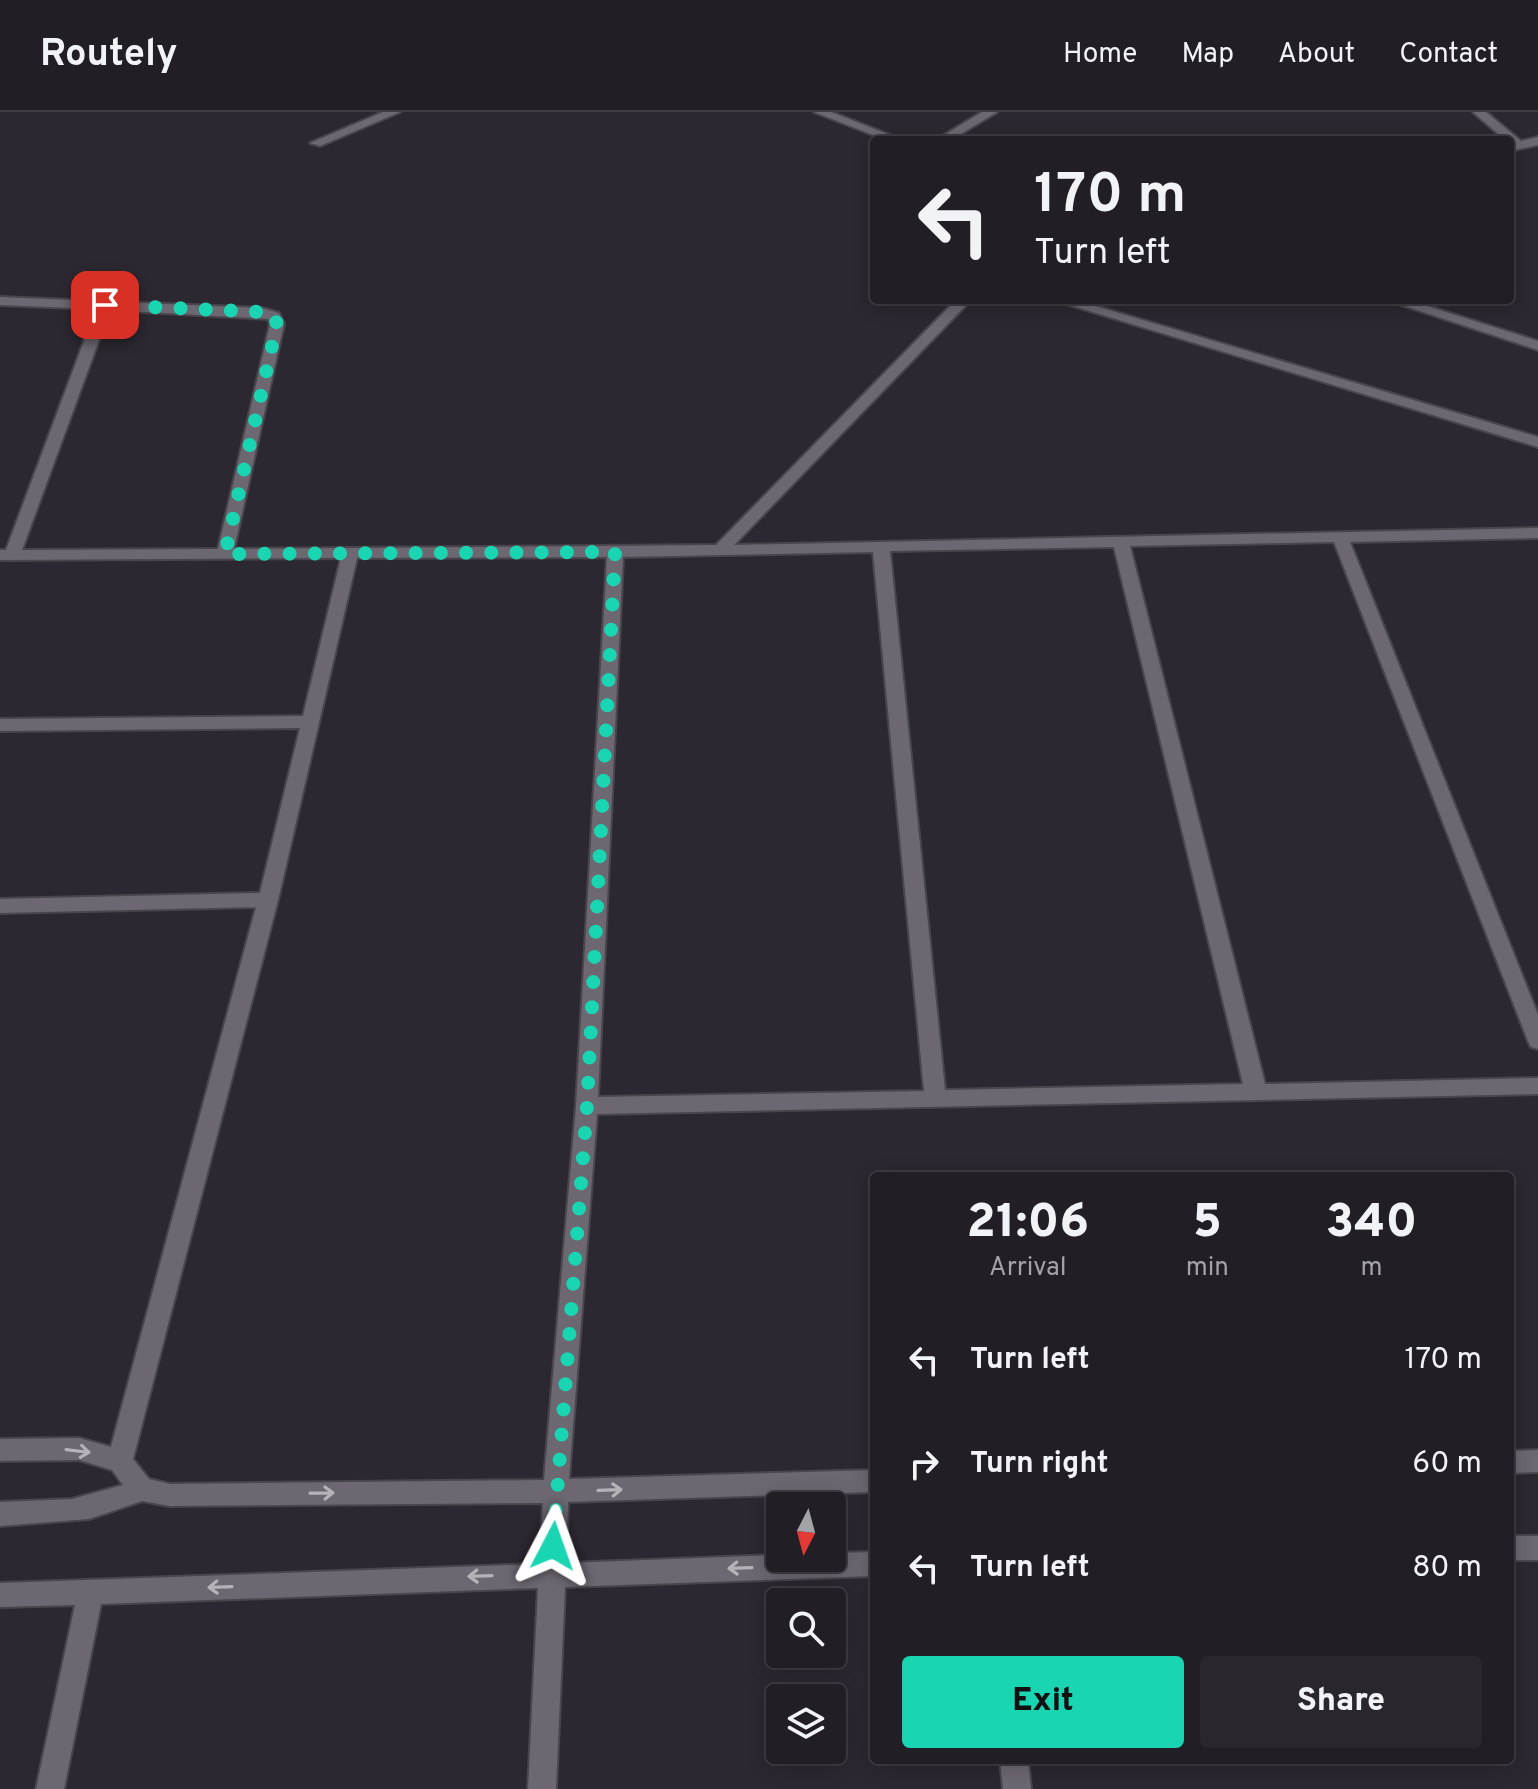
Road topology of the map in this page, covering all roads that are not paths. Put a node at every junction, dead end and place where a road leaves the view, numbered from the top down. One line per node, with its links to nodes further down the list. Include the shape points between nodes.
1 (394, 112): 9 (street)
2 (820, 112): 5 (street)
3 (991, 112): 6 (street)
4 (1479, 112): 7 (street)
5 (886, 136)
6 (949, 136)
7 (1504, 136)
8 (1538, 141): 10 (street)
9 (316, 143)
10 (1515, 146)
11 (0, 301): 15 (street)
12 (960, 304): 22 (street)
13 (1073, 304): 17 (street)
14 (1407, 304): 16 (street)
15 (105, 305): 25 (street, via 274,316 277,324); 26 (street)
16 (1538, 346)
17 (1538, 442)
18 (1538, 533): 19 (street)
19 (1340, 538): 20 (street); 31 (street)
20 (1121, 542): 21 (street); 33 (street)
21 (881, 547): 22 (street); 34 (street)
22 (720, 550): 23 (street)
23 (615, 552): 24 (street); 35 (street)
24 (350, 553): 25 (street); 27 (street)
25 (225, 554): 26 (street)
26 (6, 555)
27 (310, 722): 28 (street); 29 (street)
28 (0, 725)
29 (268, 900): 30 (street); 37 (street)
30 (0, 906)
31 (1538, 1041)
32 (1538, 1086): 33 (street)
33 (1256, 1092): 34 (street)
34 (935, 1098): 35 (street)
35 (587, 1106): 42 (street)
36 (0, 1450): 37 (street, one-way to 37, via 79,1449)
37 (120, 1461): 41 (street)
38 (1538, 1461): 39 (street)
39 (1514, 1462)
40 (870, 1481): 42 (street, one-way to 40)
41 (141, 1489): 42 (street, one-way to 42, via 170,1495); 43 (street, via 111,1505)
42 (556, 1491): 47 (street)
43 (0, 1514)
44 (1514, 1548): 45 (street)
45 (1538, 1548)
46 (870, 1564): 47 (street, one-way to 47)
47 (551, 1573): 48 (street, one-way to 48); 52 (street)
48 (90, 1593): 49 (street); 51 (street)
49 (0, 1595)
50 (1014, 1764): 53 (street)
51 (50, 1789)
52 (542, 1789)
53 (1017, 1789)

